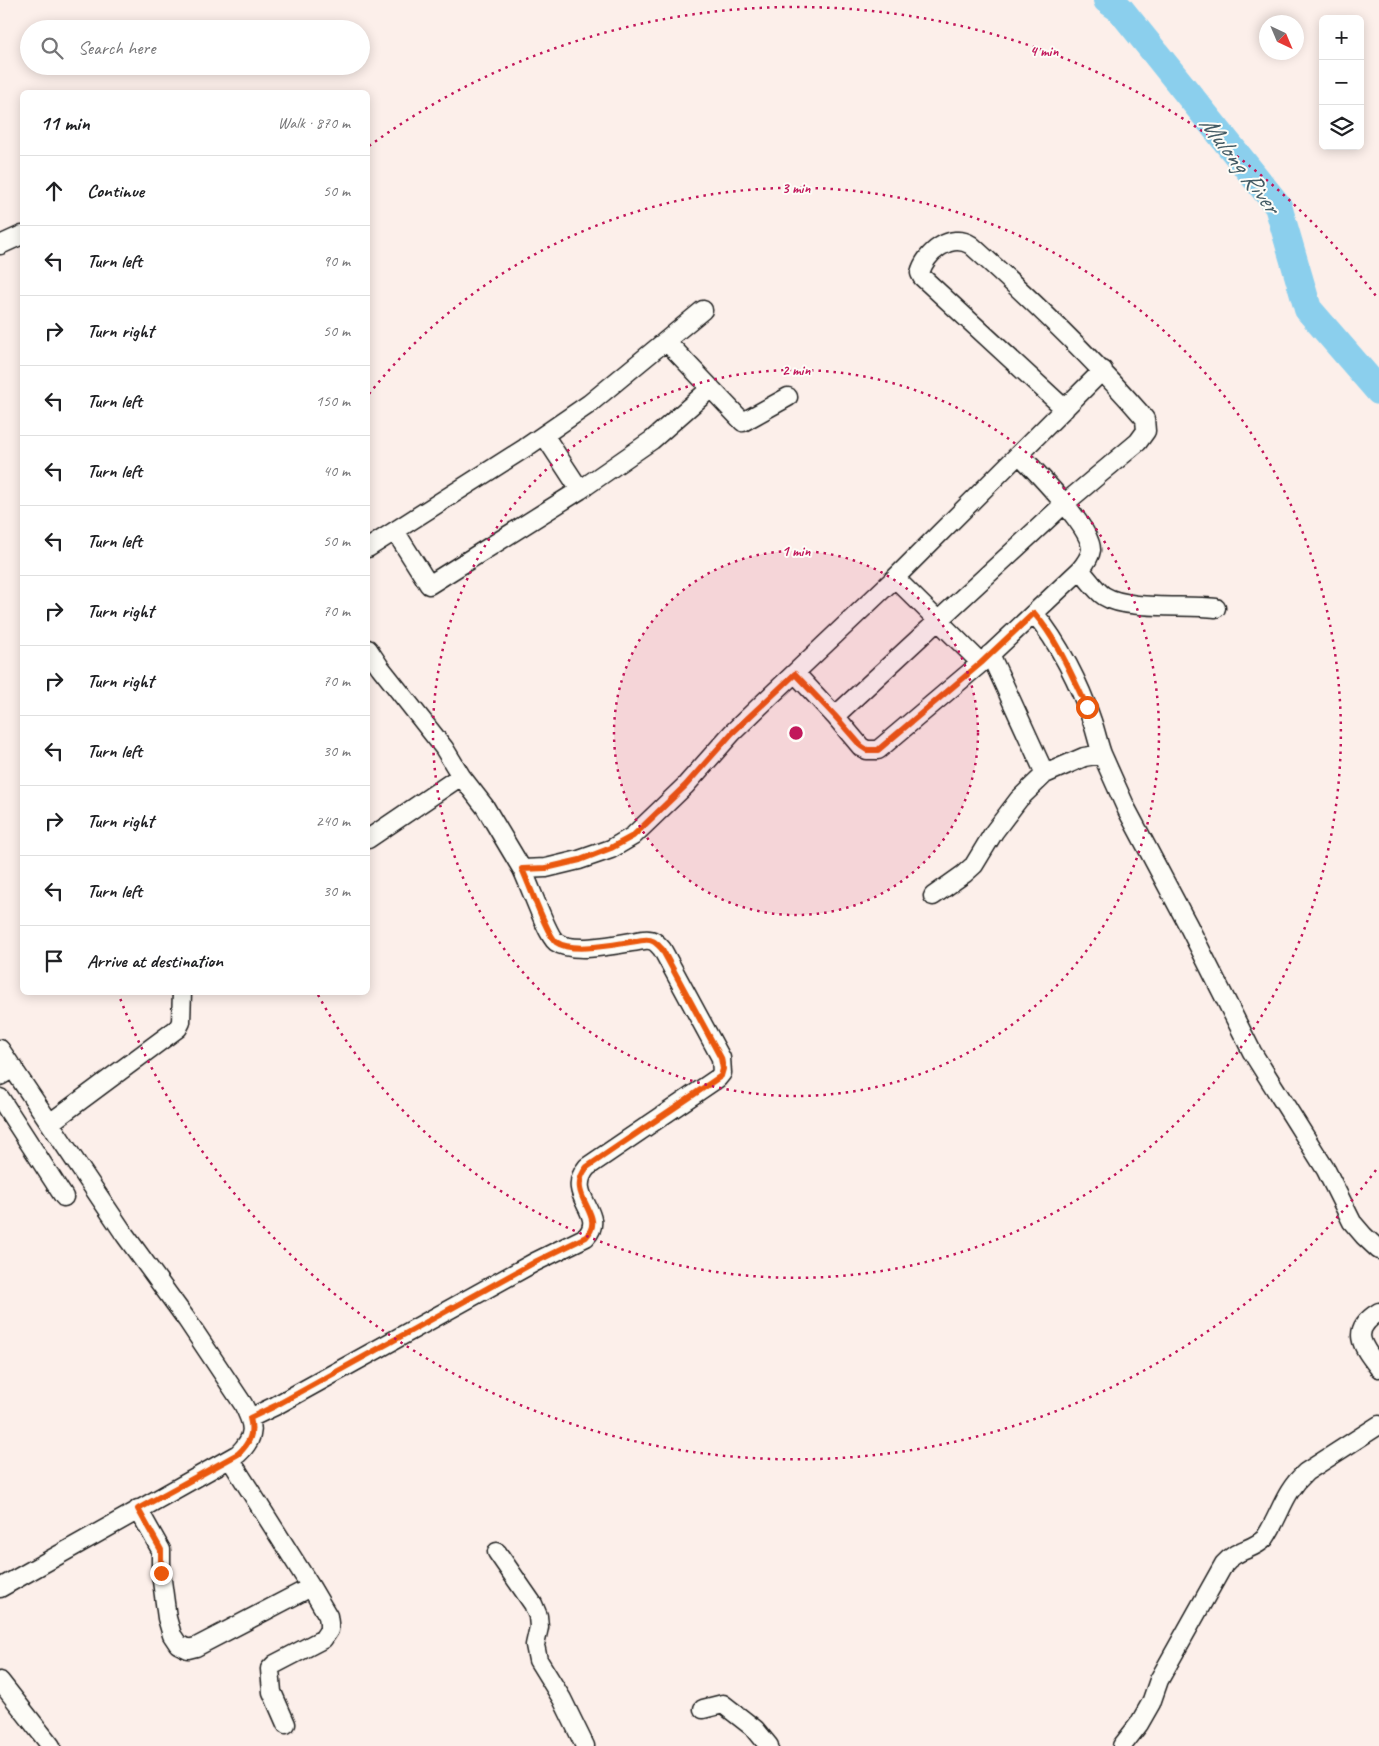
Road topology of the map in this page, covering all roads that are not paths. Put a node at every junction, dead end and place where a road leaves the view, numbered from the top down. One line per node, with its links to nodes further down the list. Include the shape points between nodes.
1 (20, 236): 2 (street)
2 (0, 245)
3 (703, 310): 4 (street)
4 (666, 341): 6 (street); 9 (street)
5 (1103, 370): 8 (street); 8 (street, via 971,245 954,240 940,246 923,266 922,277); 12 (street, via 1141,414 1146,431 1132,448)
6 (711, 388): 7 (street, via 743,422); 11 (street, via 652,440)
7 (788, 397)
8 (1065, 409): 10 (street)
9 (544, 435): 11 (street); 13 (street)
10 (1020, 455): 12 (street); 16 (street)
11 (580, 490): 13 (street, via 429,585)
12 (1064, 504): 15 (street, via 1090,545 1090,556); 19 (street)
13 (395, 531): 14 (street)
14 (370, 547)
15 (1080, 570): 17 (street, via 1104,596 1115,600 1169,607); 18 (street)
16 (895, 578): 19 (street); 22 (street)
17 (1216, 608)
18 (1034, 613): 21 (street); 24 (street, via 1057,645 1077,685)
19 (937, 620): 21 (street); 23 (street)
20 (370, 652): 26 (street, via 444,748)
21 (986, 659): 23 (street, via 878,750 867,750 861,746); 25 (street)
22 (795, 674): 23 (street); 28 (street, via 732,733 685,786 633,836 580,860 546,868)
23 (835, 716)
24 (1102, 754): 25 (street, via 1084,757); 36 (street, via 1127,810 1252,1052 1326,1170 1352,1222)
25 (1045, 774): 29 (street, via 1019,799 974,865)
26 (460, 776): 27 (street); 28 (street, via 485,807)
27 (370, 838)
28 (522, 869): 39 (street, via 556,942 576,948 651,940 662,949 721,1058 721,1076 587,1167 579,1181 593,1222 586,1237)
29 (933, 896)
30 (182, 995): 34 (street, via 178,1028)
31 (0, 1049): 32 (street)
32 (7, 1072): 34 (street)
33 (0, 1098): 35 (street)
34 (50, 1123): 39 (street, via 187,1320)
35 (64, 1197)
36 (1379, 1250)
37 (1379, 1312): 38 (street, via 1362,1326 1360,1337)
38 (1379, 1368)
39 (250, 1418): 41 (street, via 253,1428 250,1439 245,1448)
40 (1379, 1425): 52 (street, via 1306,1472 1287,1494 1265,1538 1231,1556 1224,1564 1160,1680 1151,1703)
41 (230, 1459): 42 (street); 44 (street)
42 (138, 1509): 44 (street, via 161,1550 161,1573 172,1635 178,1644 188,1649); 45 (street)
43 (497, 1552): 50 (street, via 533,1604 539,1627 535,1645 538,1660)
44 (311, 1587): 48 (street, via 328,1616 330,1626 323,1639 270,1669 272,1692)
45 (0, 1588)
46 (0, 1680): 49 (street)
47 (703, 1709): 51 (street, via 723,1704 755,1729)
48 (286, 1724)
49 (51, 1746)
50 (585, 1746)
51 (769, 1746)
52 (1122, 1746)

